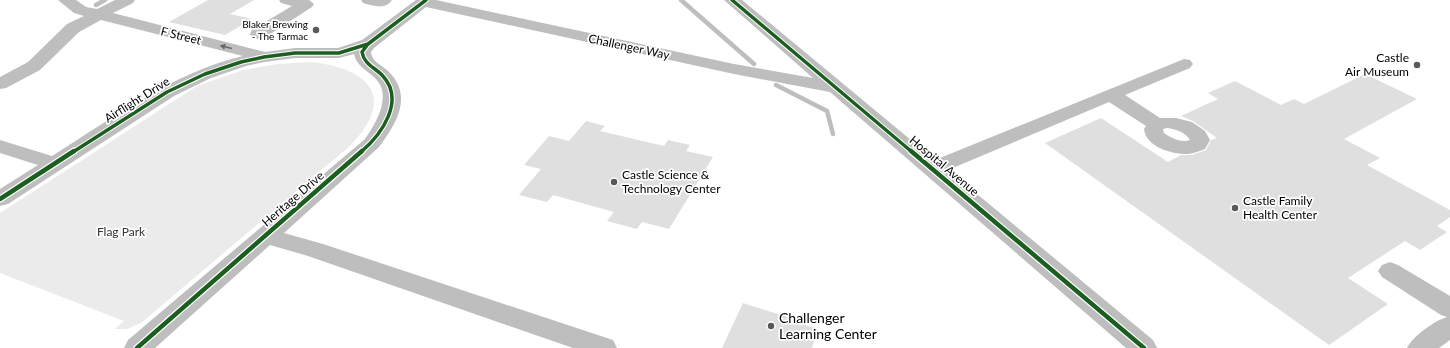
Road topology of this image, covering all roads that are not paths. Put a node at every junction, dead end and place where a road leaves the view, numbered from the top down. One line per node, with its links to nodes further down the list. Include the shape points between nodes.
1 (127, 0): 9 (street)
2 (287, 0): 7 (street)
3 (369, 0): 4 (street)
4 (384, 0)
5 (732, 0): 15 (street, Hospital Avenue)
6 (424, 1): 11 (street); 15 (street, Challenger Way, via 726,67)
7 (310, 2): 10 (street)
8 (73, 5): 9 (street, F Street)
9 (98, 7): 12 (street, F Street, one-way to 9); 14 (street, via 34,66)
10 (258, 34)
11 (368, 44): 12 (street, Airflight Drive, via 339,53 295,53); 22 (street, Heritage Drive, via 362,52 363,58 385,78 391,89 392,105 387,122 362,153)
12 (264, 57): 19 (street, Airflight Drive, via 222,68 167,92)
13 (1184, 64): 16 (street)
14 (0, 84)
15 (836, 88): 20 (street, Hospital Avenue)
16 (1111, 94): 17 (street); 20 (street)
17 (1157, 124)
18 (0, 146): 19 (street)
19 (55, 164): 21 (street, Airflight Drive)
20 (932, 169): 28 (street, Hospital Avenue)
21 (0, 198)
22 (266, 236): 26 (street, Heritage Drive); 27 (street, via 315,250)
23 (1390, 271): 24 (street)
24 (1450, 308)
25 (1450, 326): 29 (street)
26 (137, 348)
27 (604, 348)
28 (1144, 348)
29 (1420, 348)

